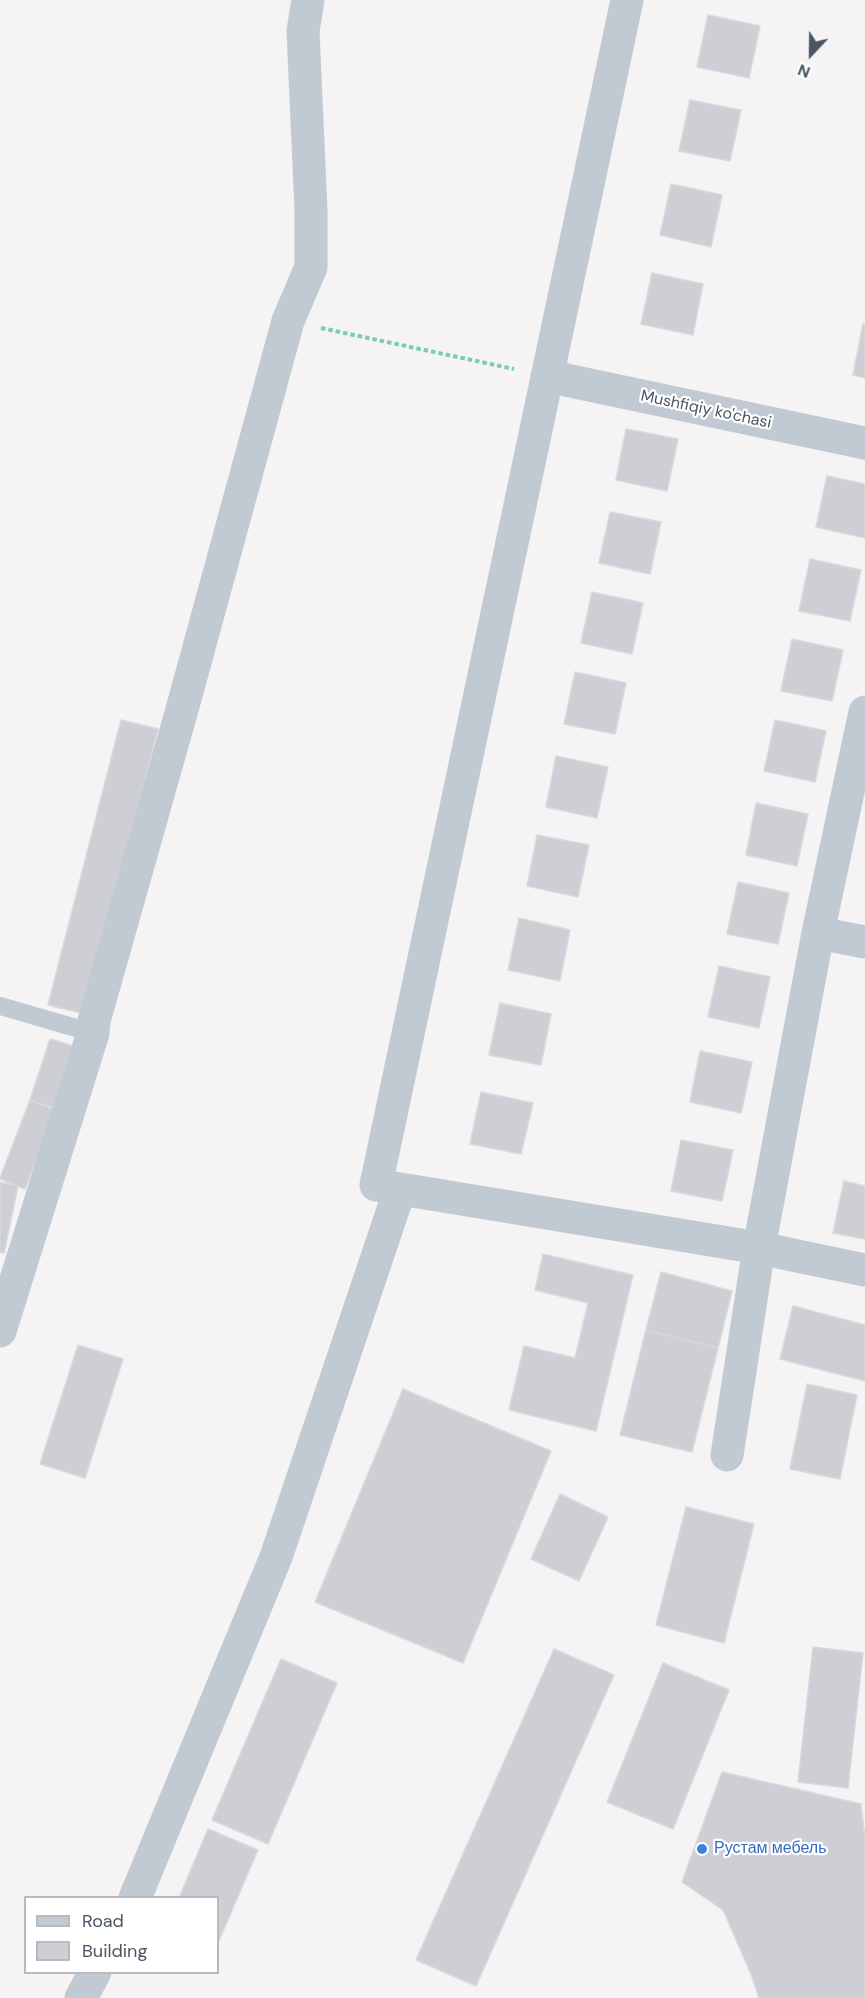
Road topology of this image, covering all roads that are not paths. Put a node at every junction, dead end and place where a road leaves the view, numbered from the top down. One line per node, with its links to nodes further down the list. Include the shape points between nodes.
1 (308, 0): 9 (street, via 303,31 311,267 288,321 93,1021)
2 (627, 0): 3 (street)
3 (547, 376): 4 (street, Mushfiqiy ko'chasi); 10 (street, via 376,1185)
4 (865, 443)
5 (865, 712): 6 (street)
6 (818, 933): 7 (street); 11 (street)
7 (865, 942)
8 (0, 1006): 9 (lane)
9 (93, 1034): 13 (street)
10 (400, 1190): 11 (street); 15 (street, via 276,1557)
11 (759, 1248): 12 (street); 14 (street)
12 (865, 1270)
13 (0, 1331)
14 (727, 1455)
15 (136, 1896)
16 (94, 1974): 17 (street)
17 (81, 1998)

